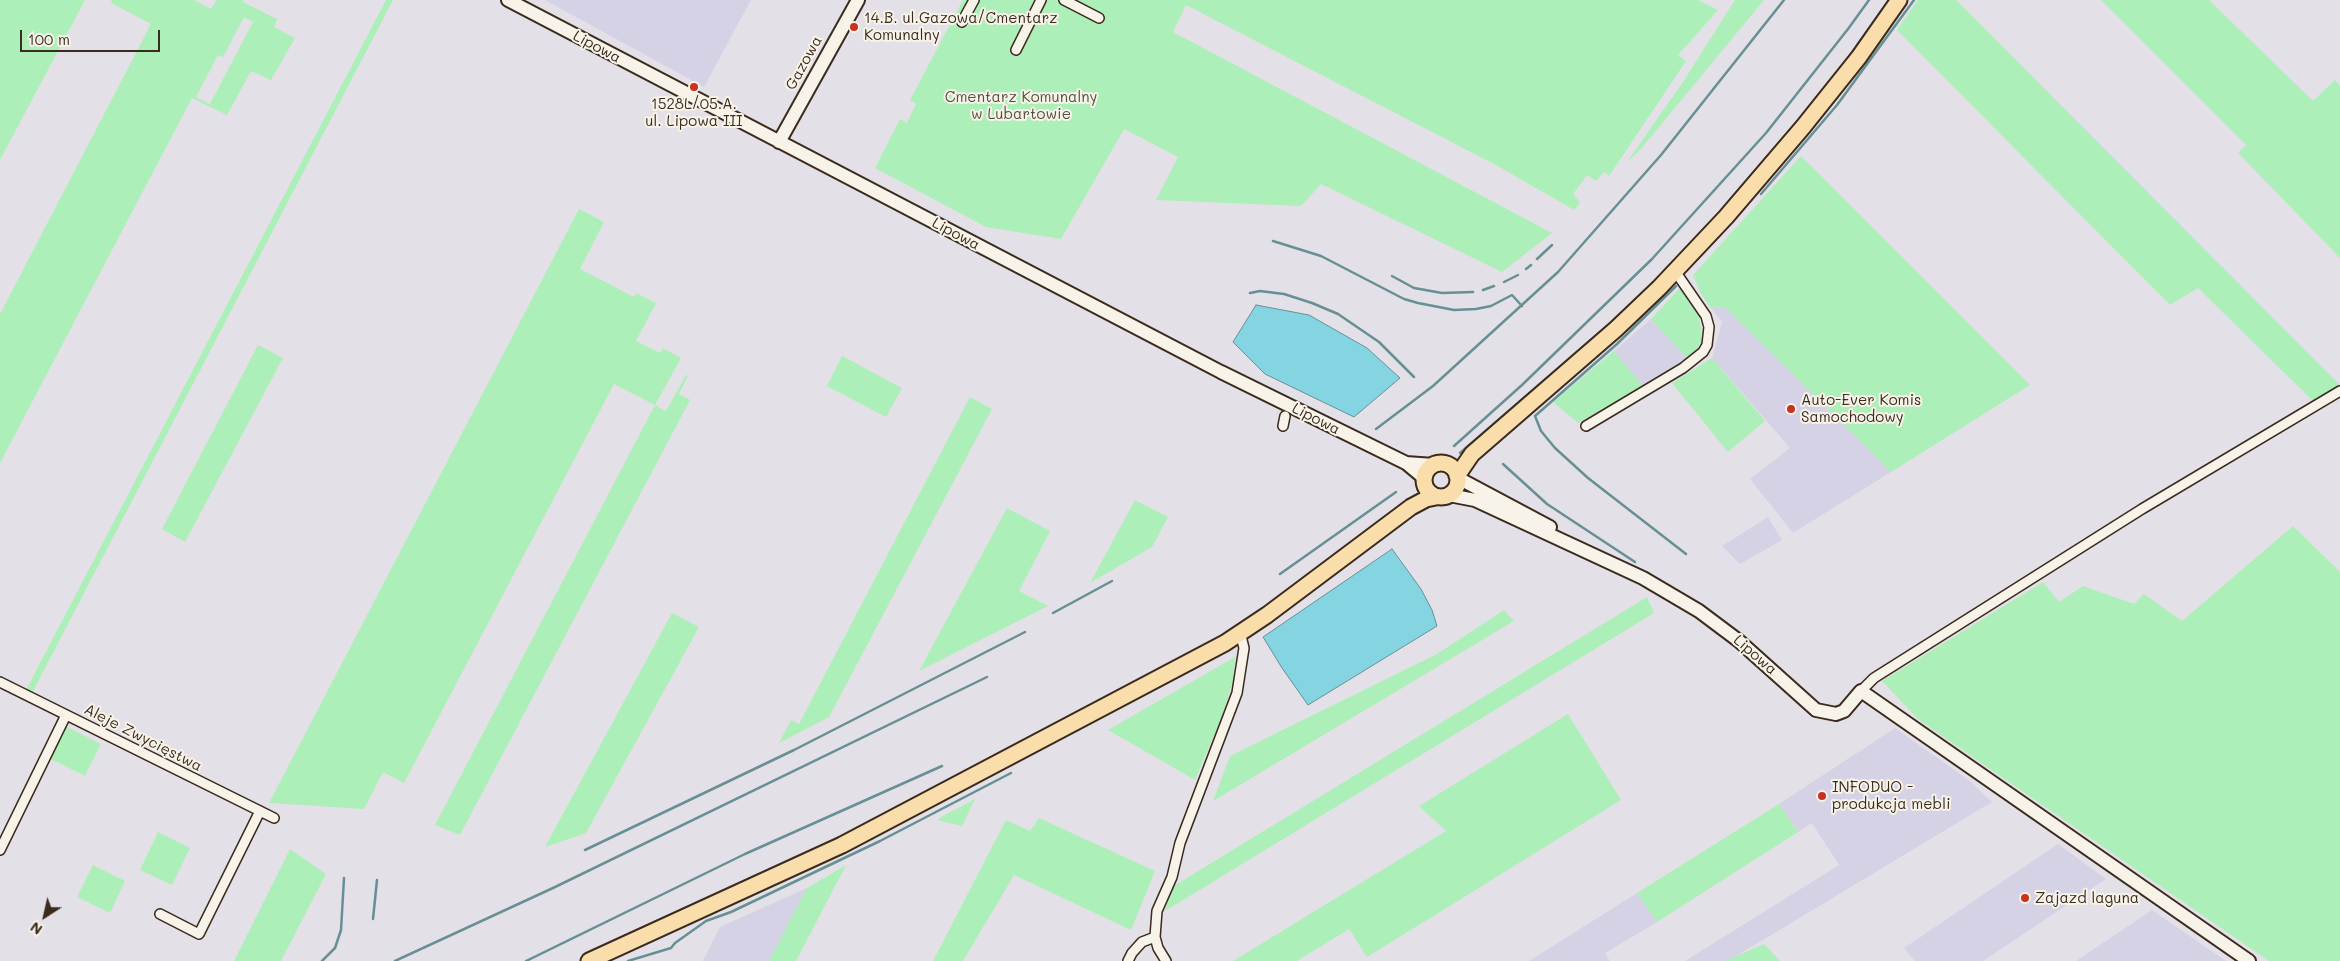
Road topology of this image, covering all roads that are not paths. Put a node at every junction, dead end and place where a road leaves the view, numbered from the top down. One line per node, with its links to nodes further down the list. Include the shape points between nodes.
1 (508, 0): 10 (street, Lipowa)
2 (858, 0): 10 (street, Gazowa)
3 (974, 0): 8 (street)
4 (1041, 0): 9 (street)
5 (1064, 0): 7 (street)
6 (1899, 0): 11 (highway, via 1803,127)
7 (1099, 18)
8 (962, 22)
9 (1016, 50)
10 (779, 142): 16 (street, Lipowa, via 1221,372)
11 (1675, 271): 15 (street, via 1706,316 1709,327 1703,352 1684,368); 17 (highway, via 1616,329)
12 (2340, 391): 22 (street, via 2134,514 1874,678)
13 (1285, 416): 14 (street)
14 (1283, 426)
15 (1586, 426)
16 (1406, 464): 17 (street, Lipowa); 18 (street, Lipowa)
17 (1450, 471): 18 (highway, via 1456,488); 18 (highway, via 1426,472); 19 (street, Lipowa)
18 (1434, 489): 19 (street, Lipowa, via 1475,500); 20 (highway, via 1426,499)
19 (1608, 561): 22 (street, Lipowa, via 1699,611 1733,636 1816,710 1836,714 1844,711)
20 (1240, 632): 28 (street, via 1244,648 1237,693 1157,911); 29 (highway, via 1225,644 842,845)
21 (0, 682): 23 (street, Aleje Zwycięstwa)
22 (1861, 691): 32 (street)
23 (66, 715): 24 (street, Aleje Zwycięstwa); 26 (street)
24 (260, 812): 25 (street, Aleje Zwycięstwa); 27 (street, via 199,934)
25 (274, 818)
26 (0, 850)
27 (160, 914)
28 (1155, 937): 30 (street, via 1142,942); 31 (street)
29 (589, 961)
30 (1128, 961)
31 (1166, 961)
32 (2250, 961)

